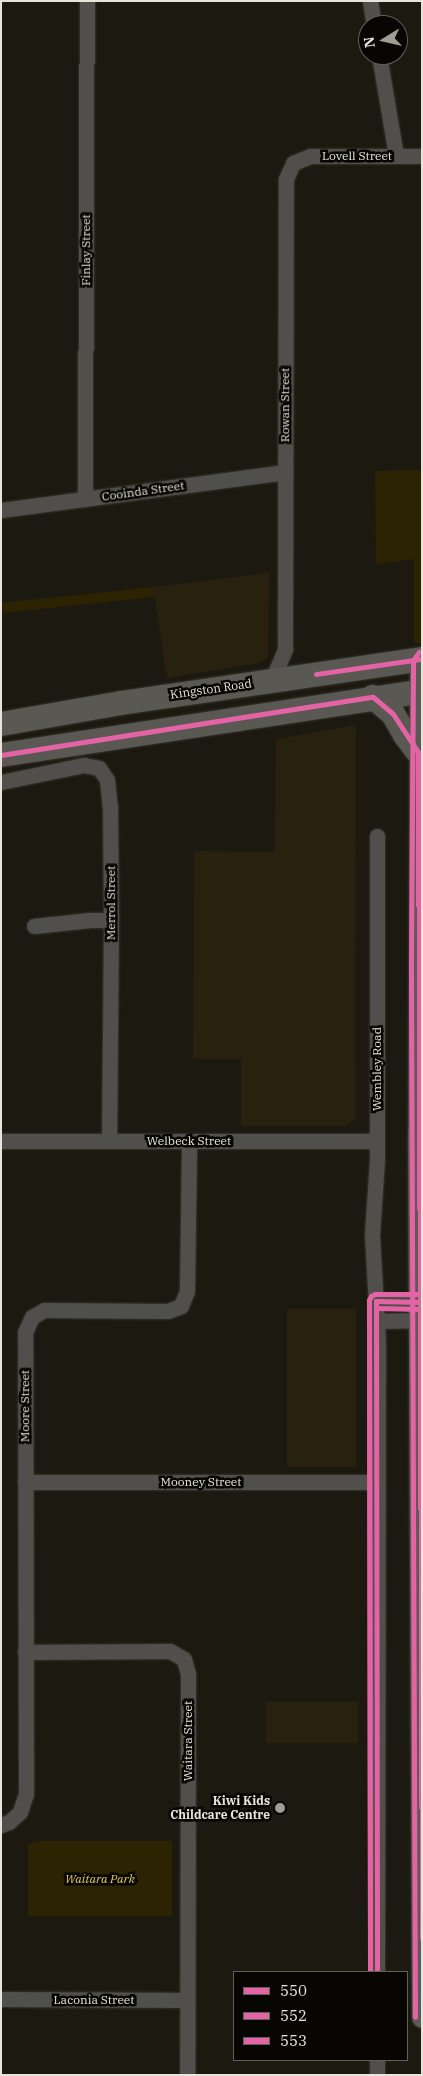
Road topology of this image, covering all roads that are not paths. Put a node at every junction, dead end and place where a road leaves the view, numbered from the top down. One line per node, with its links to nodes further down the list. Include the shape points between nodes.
1 (87, 1): 9 (street, Finlay Street)
2 (370, 1): 3 (street)
3 (372, 15)
4 (381, 65): 5 (street)
5 (396, 156): 6 (street, Lovell Street); 7 (street, Lovell Street, via 310,156)
6 (422, 156)
7 (293, 163): 8 (street, Rowan Street, via 286,179)
8 (285, 472): 9 (street, Cooinda Street); 11 (street, Rowan Street)
9 (85, 499): 10 (street, Cooinda Street)
10 (1, 510)
11 (285, 648): 13 (street, Rowan Street); 14 (street, Rowan Street)
12 (421, 659): 13 (main road, Kingston Road); 15 (main road)
13 (298, 676): 14 (main road, Kingston Road)
14 (272, 680): 17 (main road, Kingston Road)
15 (420, 691): 16 (main road); 18 (main road)
16 (373, 697): 18 (main road, via 393,714); 19 (main road)
17 (1, 724)
18 (418, 752): 29 (main road)
19 (1, 755)
20 (1, 782): 22 (street, Merrol Street, via 80,766 96,767 104,774 110,800)
21 (377, 836): 27 (street, Wembley Road)
22 (111, 920): 23 (street); 25 (street, Merrol Street)
23 (34, 926)
24 (1, 1141): 25 (street, Welbeck Street)
25 (109, 1141): 26 (street, Welbeck Street)
26 (189, 1141): 27 (street, Welbeck Street); 31 (street, Moore Street, via 186,1291 181,1306 168,1311 44,1310 32,1317 25,1332)
27 (377, 1141): 28 (street, Wembley Road, via 372,1235)
28 (376, 1301): 29 (street); 30 (street, Wembley Road)
29 (420, 1311): 30 (street); 38 (main road)
30 (377, 1322): 32 (street, Wembley Road)
31 (25, 1482): 32 (street, Mooney Street); 33 (street, Moore Street)
32 (377, 1482): 35 (street, Wembley Road)
33 (25, 1652): 34 (street, Moore Street, via 26,1794 20,1812); 37 (street, Waitara Street, via 170,1651 184,1659 188,1674)
34 (1, 1825)
35 (377, 1971)
36 (1, 1999): 37 (street, Laconia Street)
37 (186, 2000): 40 (street, Waitara Street)
38 (422, 2017)
39 (377, 2061): 41 (street)
40 (187, 2075)
41 (377, 2075)

